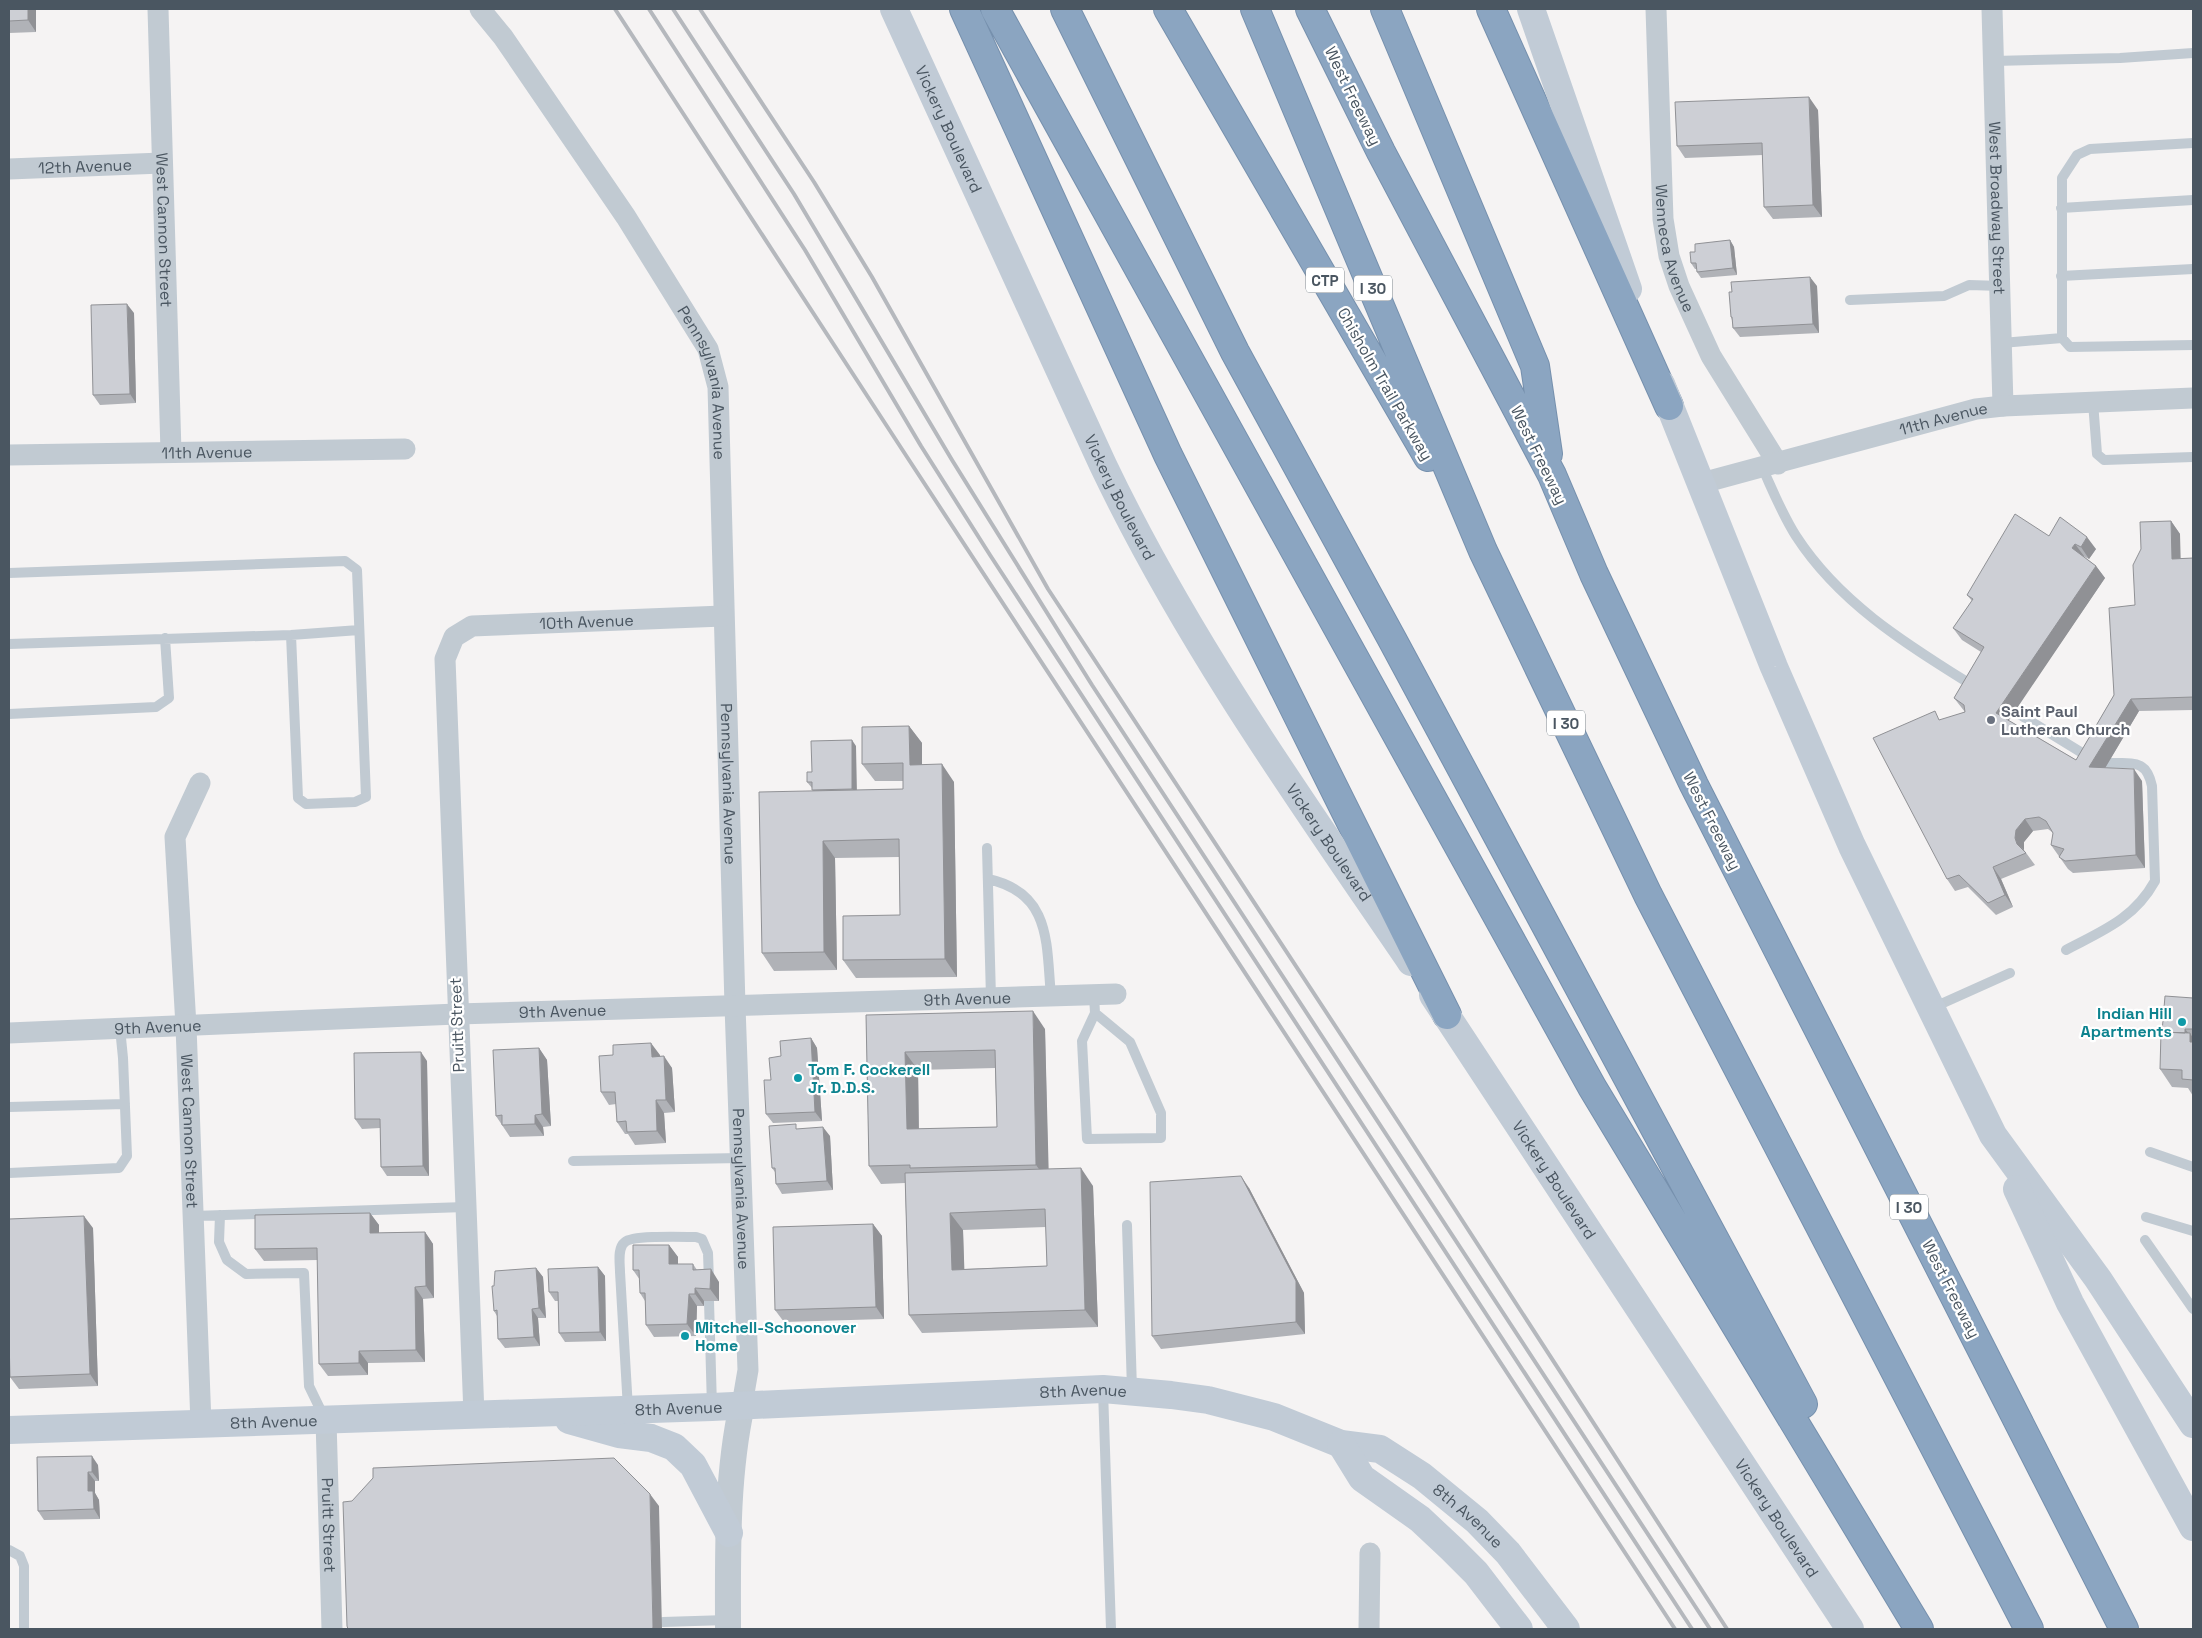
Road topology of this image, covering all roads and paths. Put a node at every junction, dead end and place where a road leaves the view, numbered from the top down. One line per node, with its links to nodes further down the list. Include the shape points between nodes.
1 (158, 9): 18 (street, West Cannon Street)
2 (480, 9): 42 (street, Pennsylvania Avenue, via 503,37 626,217 708,349 718,387)
3 (894, 9): 65 (main road, Vickery Boulevard, via 1137,534 1172,597 1274,761)
4 (964, 9): 65 (highway, via 1168,455)
5 (995, 9): 112 (highway, via 1592,1087)
6 (1065, 9): 113 (highway, via 1235,352)
7 (1168, 9): 40 (highway, Chisholm Trail Parkway / CTP)
8 (1255, 9): 40 (highway, I 30)
9 (1310, 9): 38 (highway, West Freeway / I 30, via 1381,152)
10 (1385, 9): 38 (highway, via 1535,366)
11 (1491, 9): 31 (highway)
12 (1531, 9): 31 (main road)
13 (1656, 9): 37 (street, Wenneca Avenue, via 1663,219 1670,256 1678,286 1711,356)
14 (1992, 9): 16 (street, West Broadway Street)
15 (2193, 53): 16 (lane)
16 (1994, 61): 24 (street, West Broadway Street)
17 (2193, 143): 21 (lane, via 2090,149 2077,155 2062,178)
18 (162, 163): 19 (street, 12th Avenue); 34 (street, West Cannon Street)
19 (9, 169)
20 (2193, 200): 21 (lane)
21 (2061, 208): 23 (lane)
22 (2193, 269): 23 (lane)
23 (2061, 276): 26 (lane)
24 (2001, 286): 25 (lane, via 1969,285 1944,296); 27 (street, West Broadway Street)
25 (1850, 300)
26 (2062, 338): 27 (lane); 28 (lane, via 2070,347)
27 (2002, 343): 32 (street, West Broadway Street)
28 (2193, 345)
29 (2193, 398): 30 (street, 11th Avenue)
30 (2093, 402): 32 (street, 11th Avenue); 36 (lane, via 2097,454 2104,460)
31 (1669, 406): 39 (main road)
32 (2004, 406): 37 (street, 11th Avenue, via 1976,409)
33 (405, 449): 34 (street, 11th Avenue)
34 (171, 452): 35 (street, 11th Avenue)
35 (9, 455)
36 (2193, 457)
37 (1770, 466): 39 (street, 11th Avenue); 48 (lane, via 1785,517 1825,574 1856,606 1888,632)
38 (1552, 475): 115 (highway, West Freeway / I 30, via 1594,574 1694,785)
39 (1702, 483): 63 (main road, via 1774,667 1852,846)
40 (1483, 551): 114 (highway, I 30, via 1648,895)
41 (9, 574): 43 (lane, via 345,561 357,570)
42 (723, 616): 45 (street, 10th Avenue, via 472,626); 62 (street, Pennsylvania Avenue)
43 (359, 630): 44 (lane); 44 (lane, via 366,797 356,802 306,804 298,798)
44 (291, 635): 46 (lane)
45 (454, 637): 64 (street, Pruitt Street, via 445,659)
46 (165, 638): 47 (lane); 50 (lane, via 168,698 156,707)
47 (9, 644)
48 (1975, 688)
49 (2014, 711): 51 (lane)
50 (9, 714)
51 (2092, 759)
52 (2108, 763): 56 (lane, via 2136,765 2149,772 2155,882 2119,922)
53 (200, 783): 66 (street, West Cannon Street, via 175,837)
54 (987, 848): 55 (lane)
55 (988, 879): 59 (lane, via 1004,883 1038,911 1045,929); 60 (lane)
56 (2066, 950)
57 (2010, 973): 63 (lane)
58 (1116, 994): 61 (street, 9th Avenue)
59 (1051, 996): 60 (street, 9th Avenue); 61 (street, 9th Avenue)
60 (990, 998): 62 (street, 9th Avenue)
61 (1094, 1004): 61 (lane, via 1082,1041 1087,1139 1162,1138 1161,1113 1130,1042)
62 (735, 1006): 64 (street, 9th Avenue); 73 (street, Pennsylvania Avenue)
63 (1930, 1009): 71 (main road)
64 (457, 1014): 66 (street, 9th Avenue); 77 (street, Pruitt Street)
65 (1447, 1015): 111 (main road, Vickery Boulevard)
66 (186, 1026): 67 (street, 9th Avenue); 79 (street, West Cannon Street)
67 (120, 1028): 68 (street, 9th Avenue); 69 (lane)
68 (9, 1033)
69 (125, 1104): 70 (lane); 76 (lane, via 127,1156 119,1168)
70 (9, 1107)
71 (1993, 1135): 96 (main road, via 2098,1279); 99 (main road, via 2070,1303)
72 (2150, 1152): 75 (lane)
73 (741, 1158): 74 (lane); 89 (street, Pennsylvania Avenue, via 748,1370)
74 (573, 1161)
75 (2193, 1167)
76 (9, 1173)
77 (465, 1207): 78 (lane); 93 (street, Pruitt Street)
78 (220, 1215): 79 (lane); 94 (lane, via 219,1242 227,1260 246,1274 304,1273 309,1386)
79 (193, 1216): 95 (street, West Cannon Street)
80 (2146, 1217): 82 (lane)
81 (1127, 1225): 88 (lane)
82 (2193, 1231)
83 (2145, 1240): 86 (lane)
84 (709, 1282): 91 (lane, via 708,1253 702,1239 636,1238 622,1246 620,1272)
85 (709, 1301): 90 (lane)
86 (2193, 1309)
87 (1103, 1389): 88 (main road, 8th Avenue); 89 (main road, 8th Avenue); 107 (lane)
88 (1132, 1391): 98 (main road, 8th Avenue, via 1208,1400 1283,1420)
89 (742, 1405): 90 (main road, 8th Avenue); 100 (street, Pennsylvania Avenue, via 735,1435)
90 (712, 1407): 91 (main road, 8th Avenue)
91 (628, 1410): 92 (main road, 8th Avenue)
92 (546, 1413): 93 (main road, 8th Avenue); 100 (main road, via 619,1434 651,1438 674,1447 693,1465)
93 (474, 1415): 94 (main road, 8th Avenue)
94 (326, 1420): 95 (main road, 8th Avenue); 106 (street, Pruitt Street)
95 (201, 1424): 97 (main road, 8th Avenue)
96 (2193, 1424)
97 (9, 1430)
98 (1341, 1444): 109 (main road, 8th Avenue, via 1362,1478 1420,1519 1452,1549 1476,1573); 110 (main road, 8th Avenue, via 1380,1449 1477,1520 1508,1553)
99 (2193, 1527)
100 (729, 1533): 104 (street, Pennsylvania Avenue)
101 (9, 1550): 105 (lane, via 20,1556 24,1566)
102 (1370, 1553): 108 (street)
103 (663, 1622): 104 (lane)
104 (728, 1625)
105 (24, 1629)
106 (332, 1629)
107 (1111, 1629)
108 (1369, 1629)
109 (1520, 1629)
110 (1566, 1629)
111 (1850, 1629)
112 (1919, 1629)
113 (1924, 1629)
114 (2029, 1629)
115 (2124, 1629)

